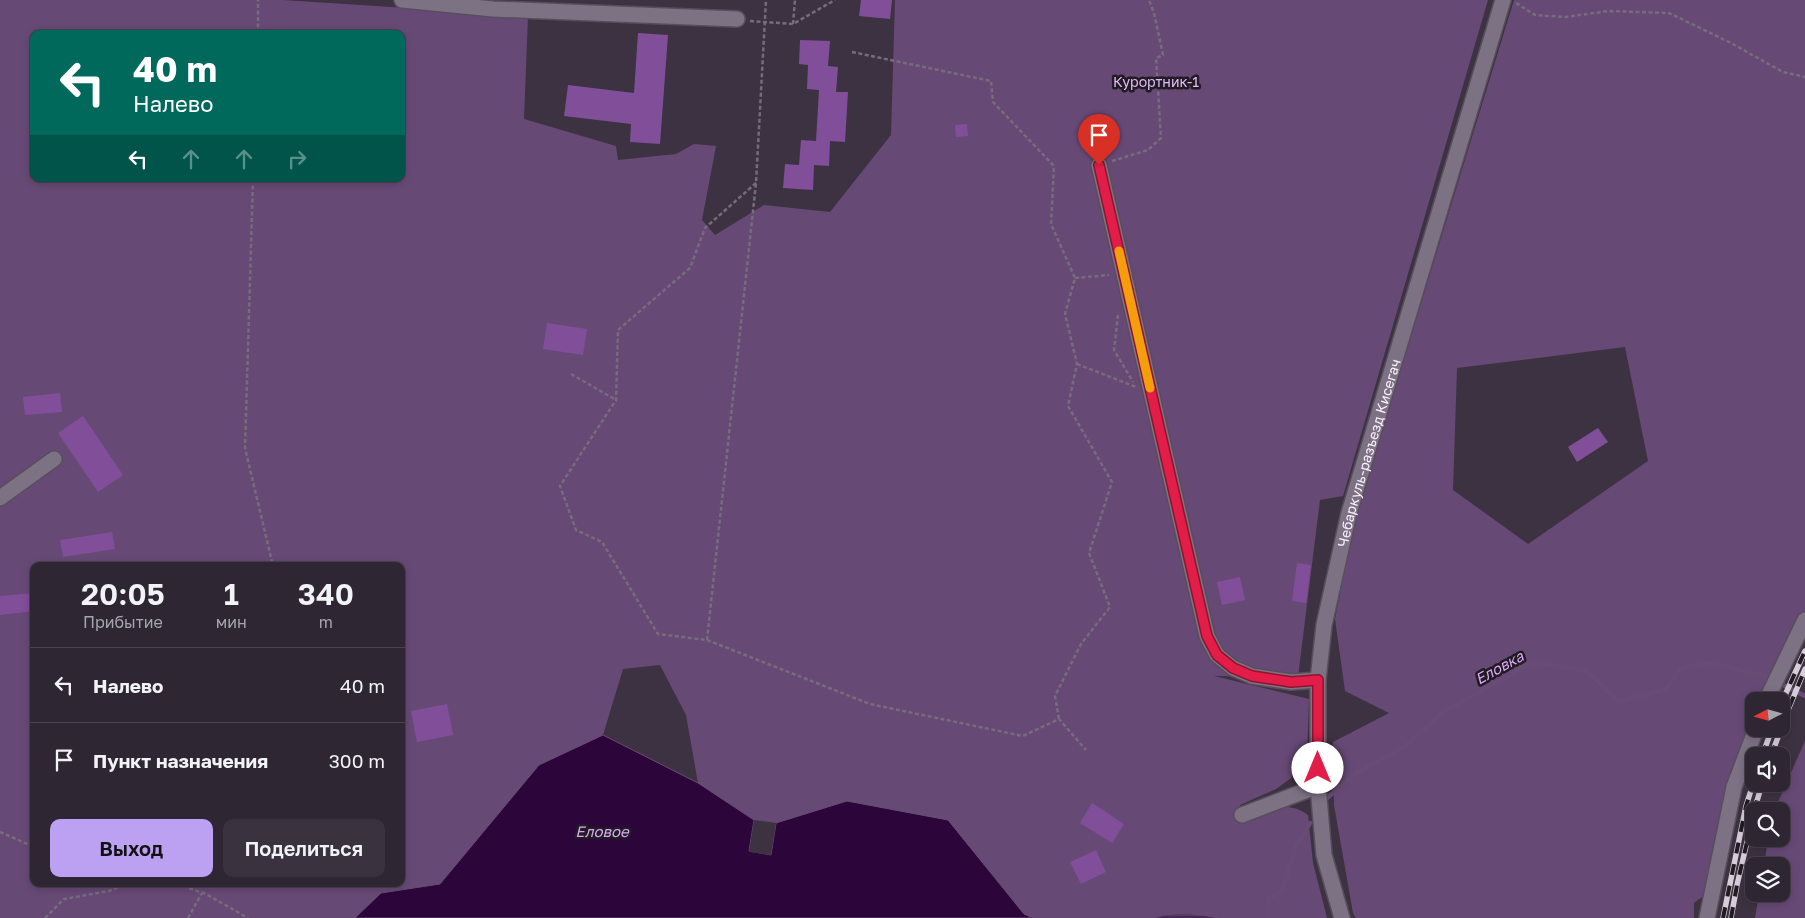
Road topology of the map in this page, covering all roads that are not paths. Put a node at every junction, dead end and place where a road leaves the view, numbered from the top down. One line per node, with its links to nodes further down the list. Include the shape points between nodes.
1 (402, 0): 3 (street, via 493,9)
2 (1503, 0): 8 (street, Чебаркуль-разъезд Кисегач, via 1349,513 1324,625)
3 (737, 19)
4 (1099, 165): 8 (street, via 1207,636 1217,655 1233,668 1252,676 1291,682)
5 (54, 459): 6 (street)
6 (0, 498)
7 (1805, 620): 9 (street)
8 (1318, 680): 11 (street, Чебаркуль-разъезд Кисегач)
9 (1770, 692)
10 (1753, 738): 14 (street, via 1734,787)
11 (1318, 786): 12 (street); 13 (street, Чебаркуль-разъезд Кисегач, via 1324,855)
12 (1242, 814)
13 (1342, 918)
14 (1707, 918)

